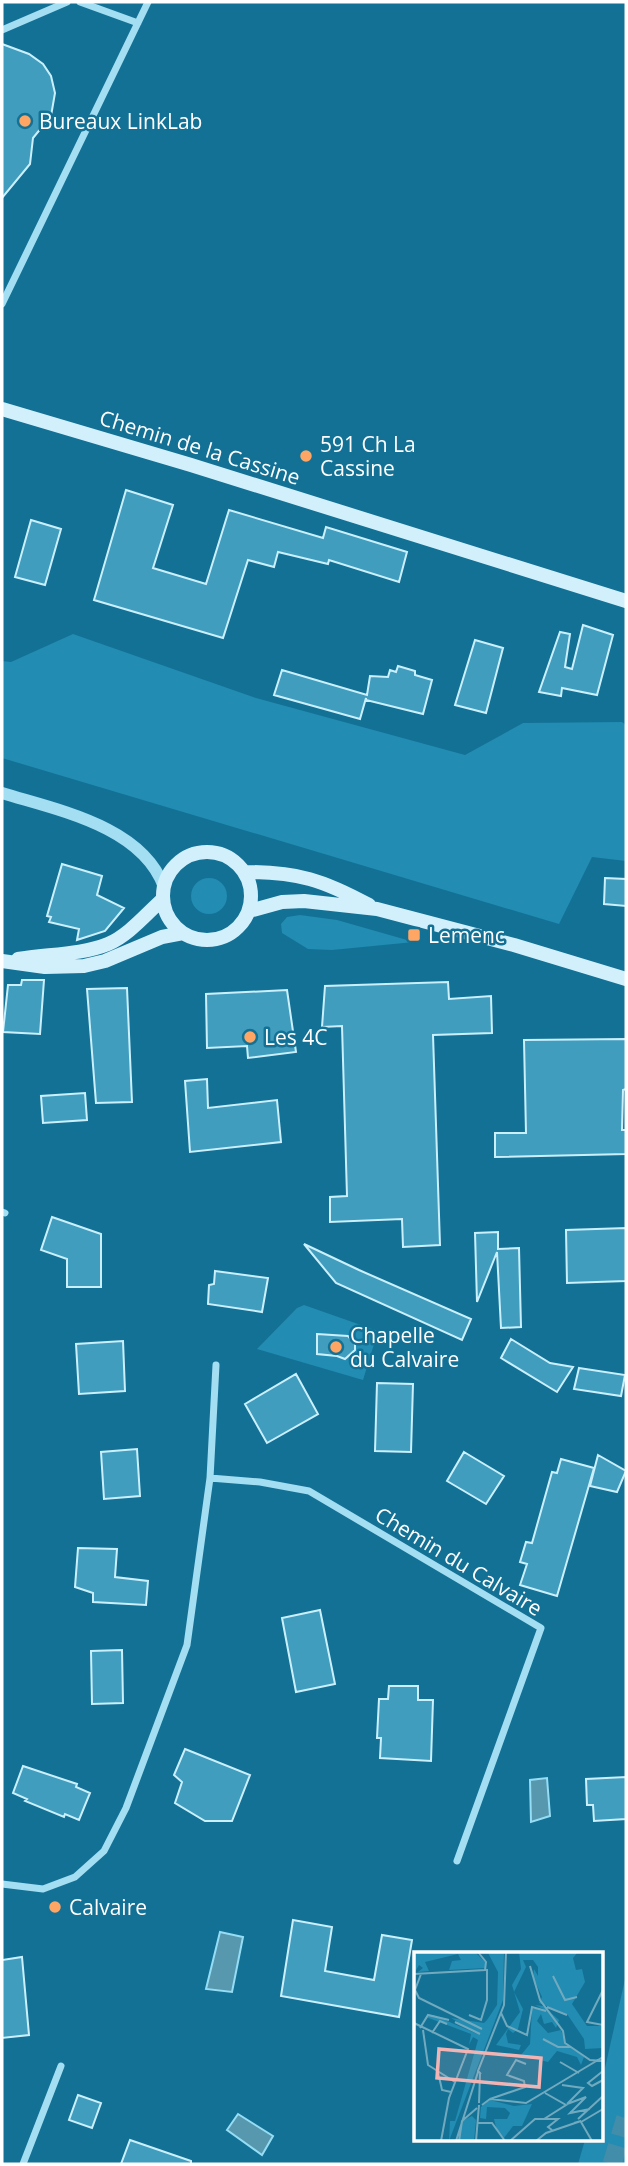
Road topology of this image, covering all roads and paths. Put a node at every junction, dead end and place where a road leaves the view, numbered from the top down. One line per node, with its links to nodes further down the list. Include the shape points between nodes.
1 (67, 2): 5 (street)
2 (80, 2): 4 (street)
3 (148, 2): 4 (street)
4 (138, 23): 6 (street)
5 (2, 30)
6 (2, 304)
7 (2, 409): 8 (main road, Chemin de la Cassine)
8 (626, 601)
9 (2, 793): 11 (street, via 72,814 128,841 158,870)
10 (245, 872): 11 (main road, via 231,857 195,852 170,871); 12 (main road, via 307,877); 13 (main road, via 251,884)
11 (163, 893): 14 (main road, via 166,913); 15 (main road, via 128,931 109,944)
12 (377, 909): 13 (main road, via 304,901); 16 (main road)
13 (249, 911): 14 (main road, via 241,926 214,940)
14 (183, 933): 15 (main road, via 84,966)
15 (6, 961)
16 (626, 979)
17 (216, 1364): 18 (street)
18 (210, 1478): 19 (street, Chemin du Calvaire, via 309,1491 541,1628); 20 (street, via 187,1645 127,1808 104,1851 75,1877 43,1889)
19 (457, 1861)
20 (2, 1884)
21 (61, 2066): 22 (street)
22 (23, 2164)

